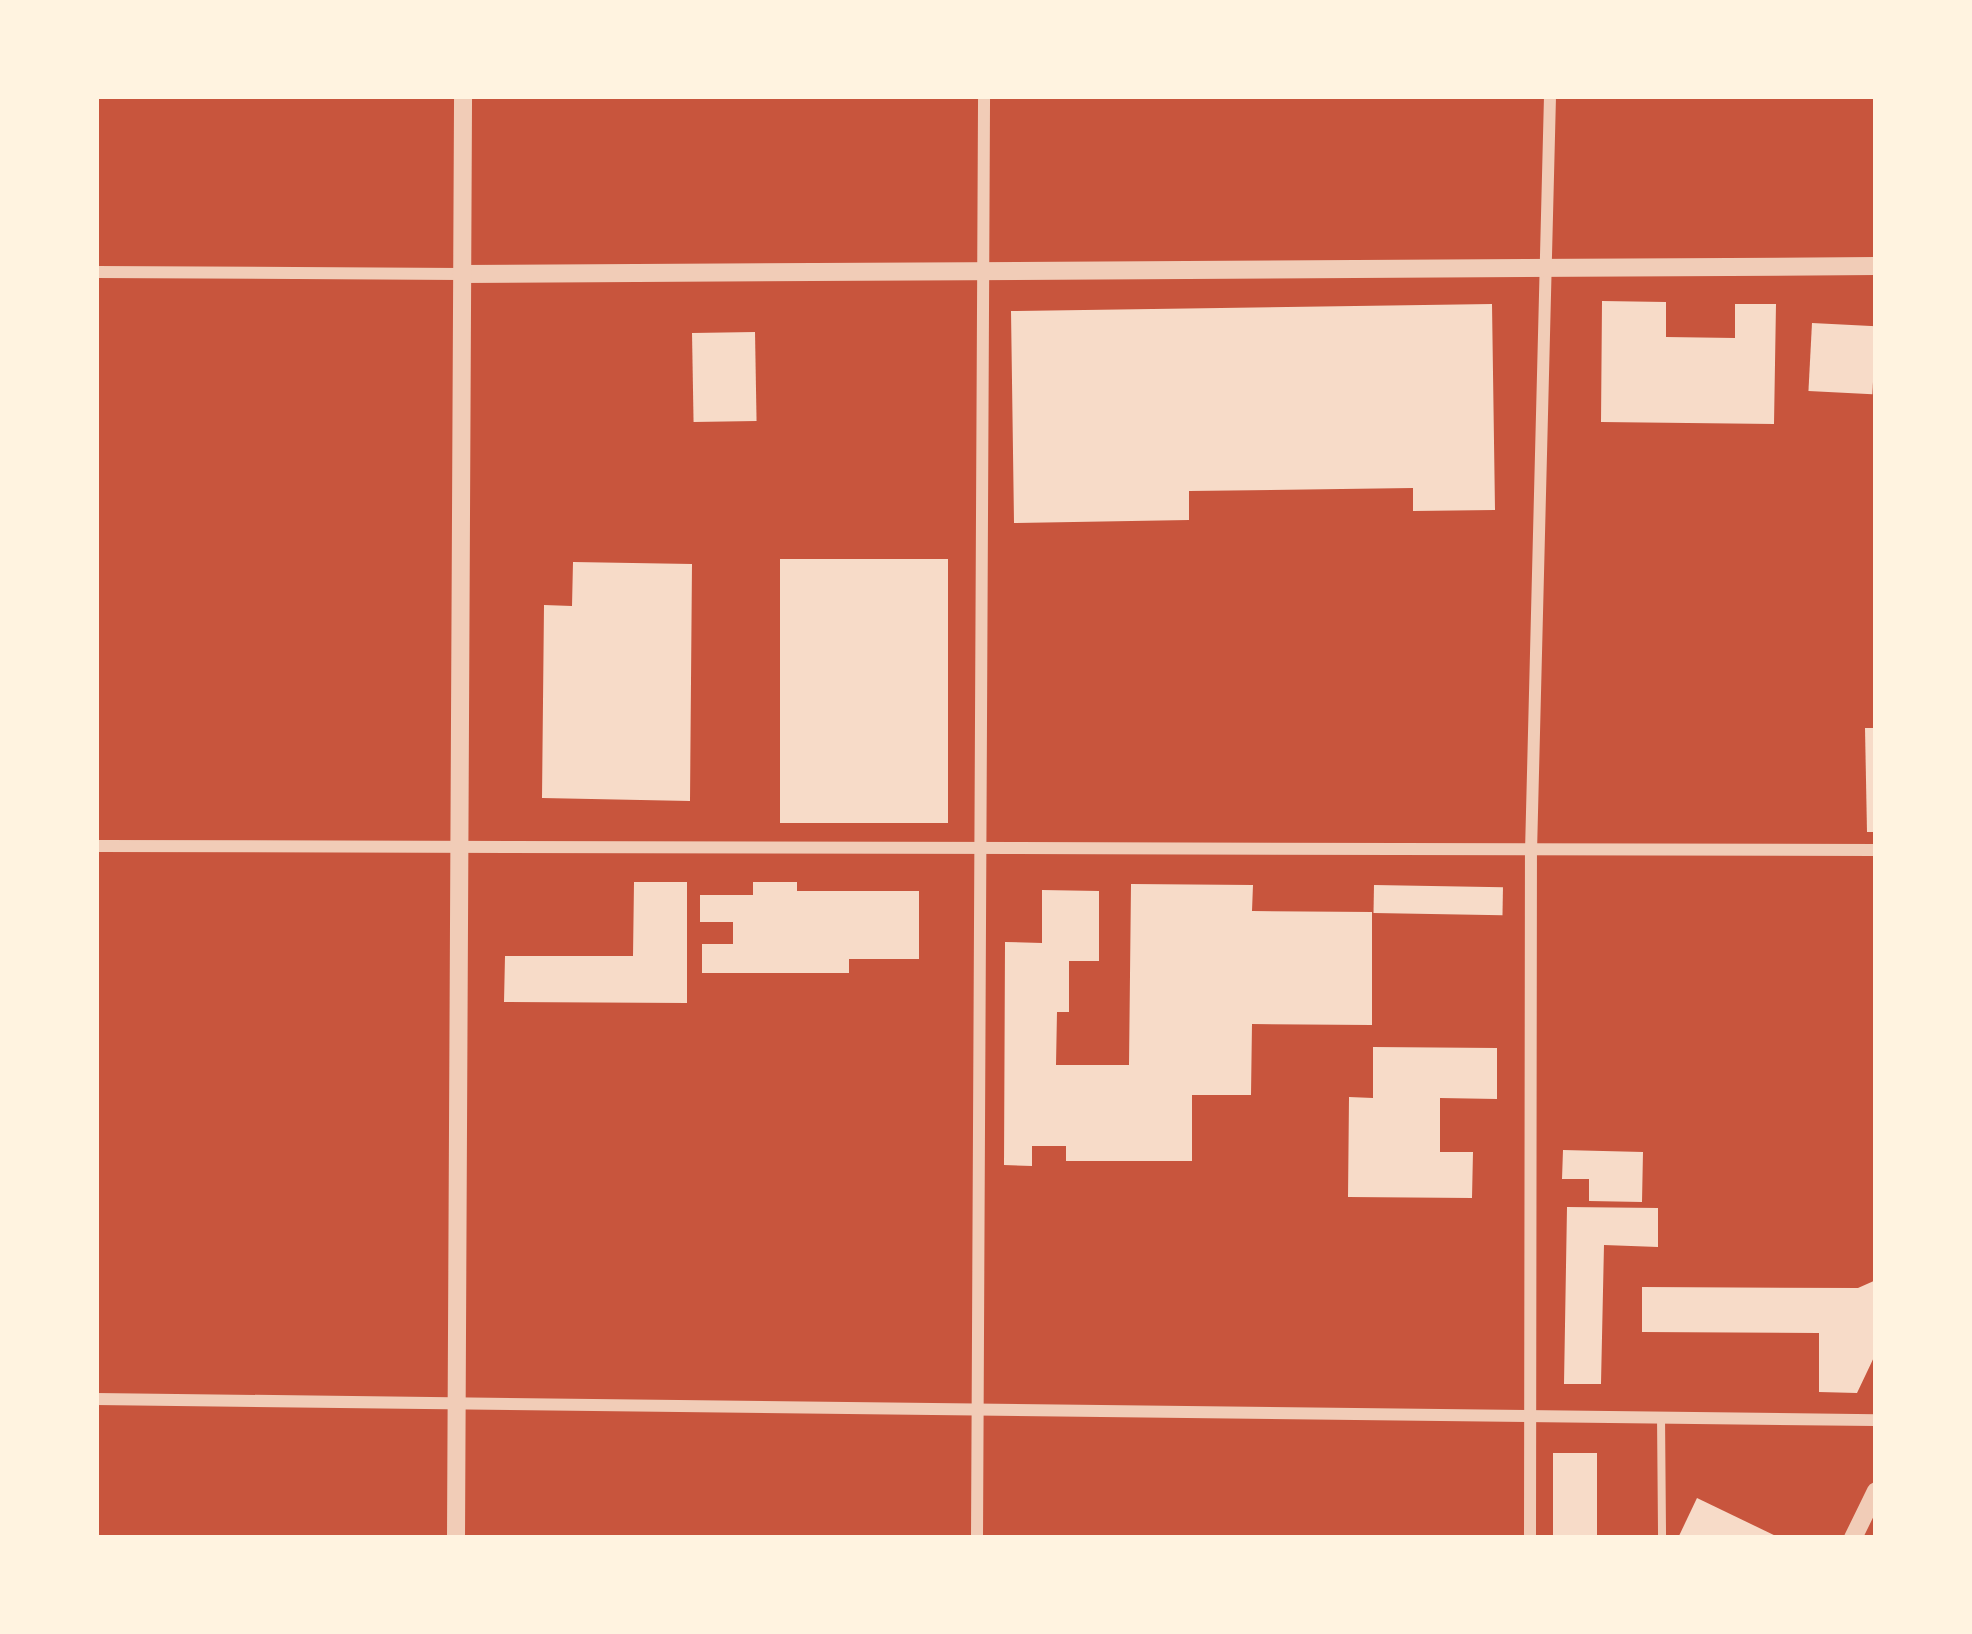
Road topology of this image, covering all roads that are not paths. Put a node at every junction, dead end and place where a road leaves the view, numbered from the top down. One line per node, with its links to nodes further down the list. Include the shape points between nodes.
1 (463, 96): 8 (street)
2 (985, 96): 6 (street)
3 (1550, 96): 5 (street)
4 (1876, 266): 5 (street)
5 (1550, 267): 6 (street); 13 (street)
6 (985, 269): 8 (street); 10 (street)
7 (96, 272): 8 (street)
8 (461, 274): 12 (street)
9 (96, 846): 12 (street)
10 (978, 850): 12 (street); 13 (street); 16 (street)
11 (1876, 850): 13 (street)
12 (455, 852): 14 (street)
13 (1531, 852): 17 (street)
14 (458, 1398): 15 (street); 16 (street); 21 (street)
15 (96, 1399)
16 (977, 1410): 17 (street); 22 (street)
17 (1529, 1413): 18 (street); 23 (street)
18 (1661, 1416): 19 (street); 24 (lane)
19 (1876, 1420)
20 (1876, 1491): 25 (street)
21 (456, 1538)
22 (977, 1538)
23 (1530, 1538)
24 (1661, 1538)
25 (1853, 1538)

